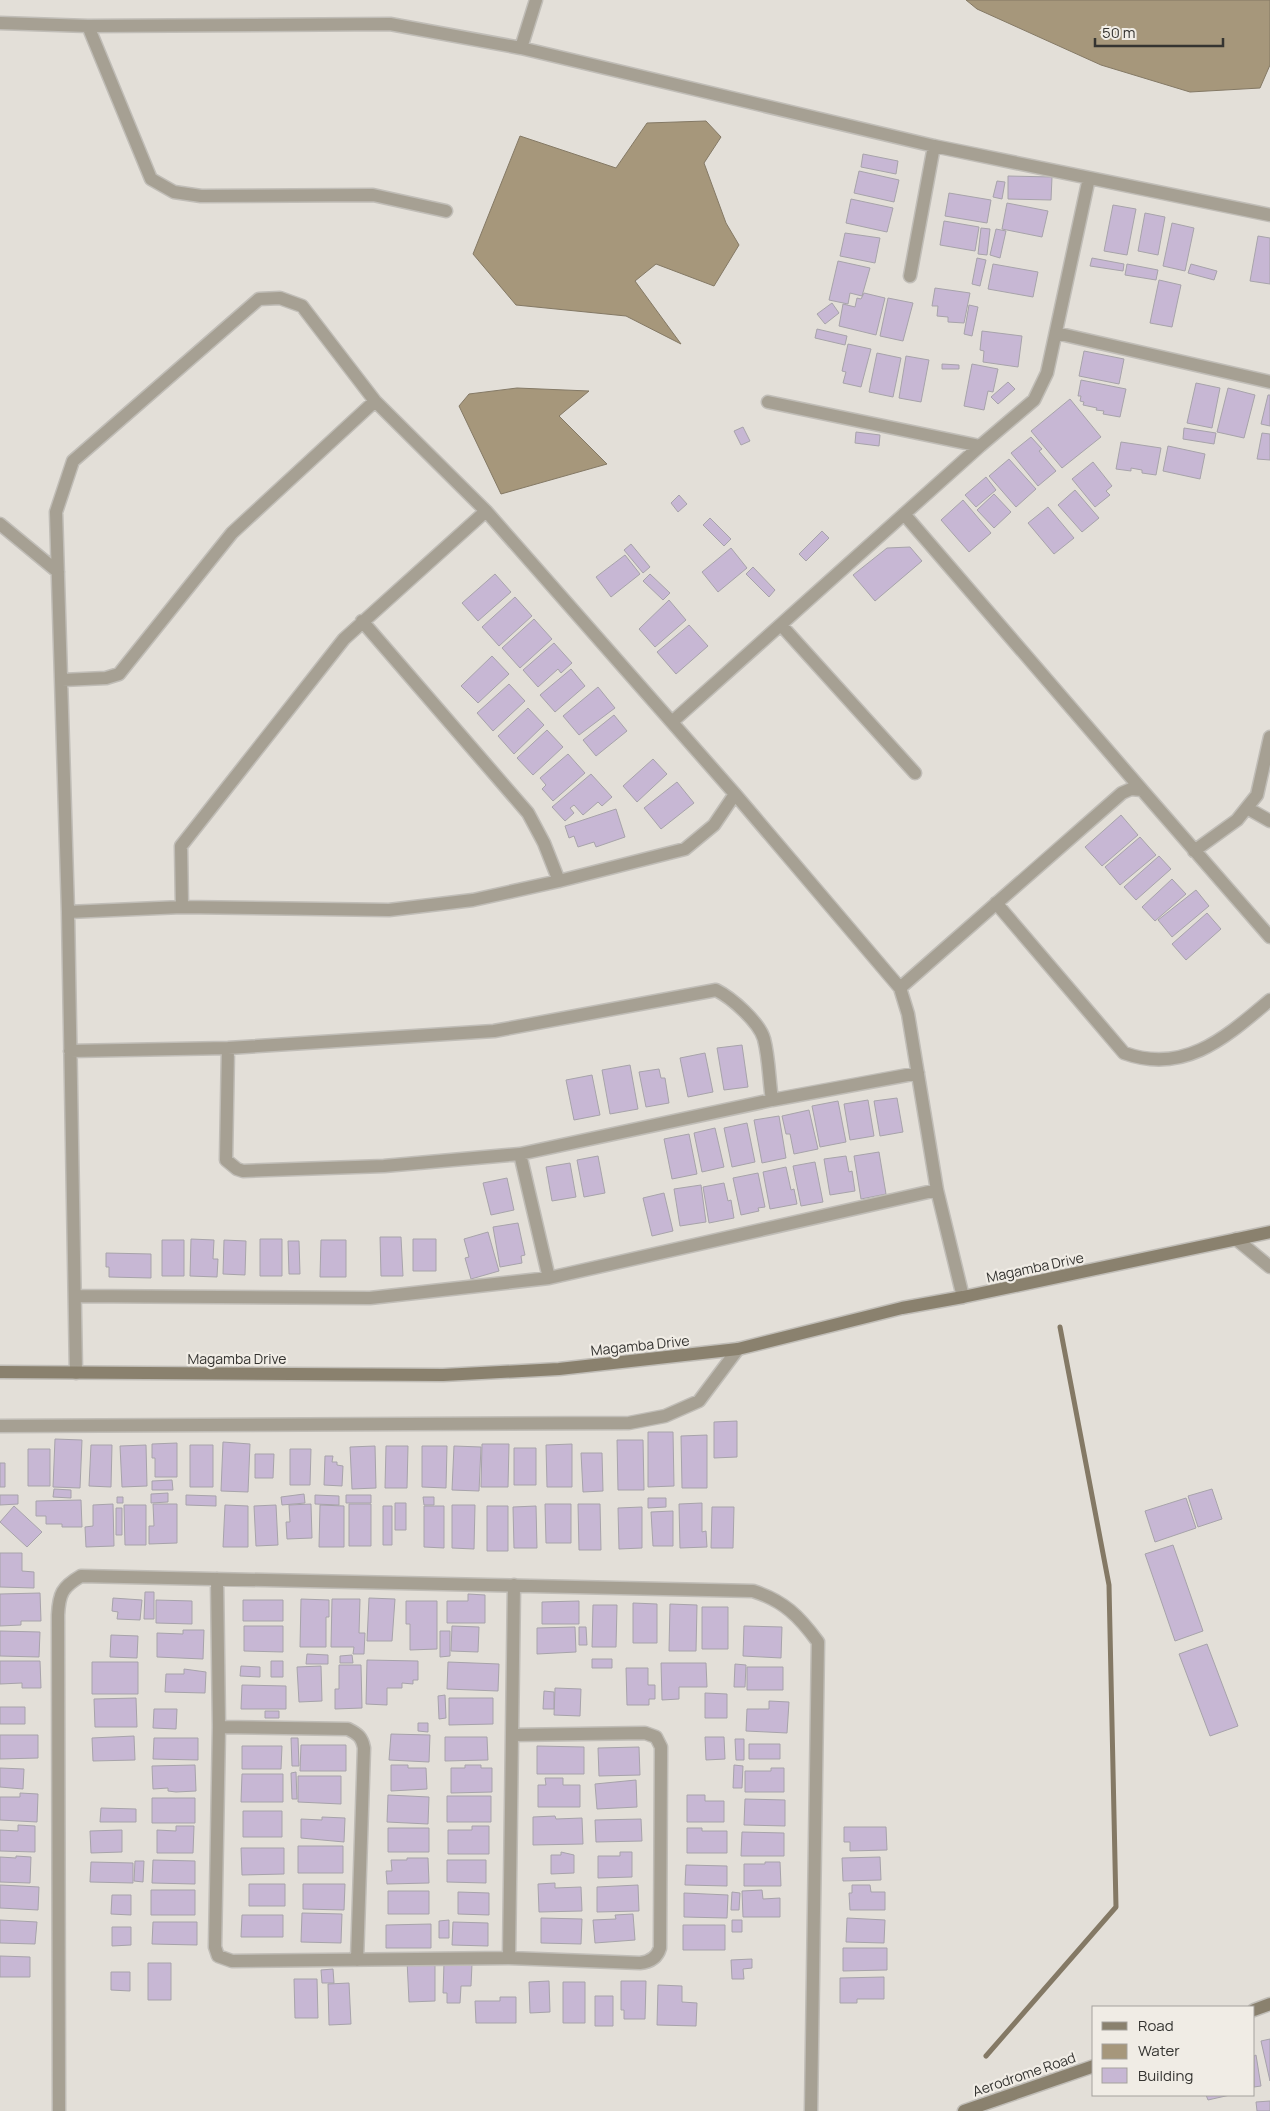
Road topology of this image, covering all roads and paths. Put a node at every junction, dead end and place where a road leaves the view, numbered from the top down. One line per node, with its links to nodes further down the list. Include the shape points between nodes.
1 (536, 0): 4 (street)
2 (0, 23): 3 (street)
3 (88, 26): 4 (street, via 390,24); 7 (street, via 150,179 174,192 201,196 373,195)
4 (521, 48): 5 (street)
5 (934, 146): 6 (street); 9 (street)
6 (1088, 178): 8 (street); 10 (street)
7 (446, 211)
8 (1270, 215)
9 (910, 276)
10 (1056, 333): 11 (street); 14 (street, via 1047,373 1034,400)
11 (1270, 382)
12 (375, 401): 15 (street); 18 (street, via 302,306 280,298 259,299 73,460 56,512); 21 (street, via 232,533 119,674 106,678)
13 (768, 402): 14 (street)
14 (980, 446): 16 (street)
15 (486, 511): 19 (street); 22 (street)
16 (904, 514): 20 (street); 25 (street)
17 (0, 524): 18 (street)
18 (58, 572): 21 (street)
19 (362, 621): 30 (street, via 528,812); 32 (street, via 344,639 181,846)
20 (781, 624): 22 (street); 24 (street)
21 (62, 680): 33 (street)
22 (672, 722): 26 (street)
23 (1270, 737): 27 (street, via 1257,794)
24 (915, 773)
25 (1142, 790): 29 (street); 31 (street, via 1131,789 1122,793)
26 (735, 794): 30 (street, via 714,825 685,849); 35 (street)
27 (1247, 808): 28 (street); 29 (street)
28 (1270, 821)
29 (1194, 851): 34 (street)
30 (560, 881): 32 (street, via 473,900 390,910)
31 (996, 903): 35 (street); 36 (street, via 1124,1053 1142,1060 1159,1061 1196,1053 1228,1036)
32 (182, 907): 33 (street)
33 (68, 912): 38 (street)
34 (1270, 937)
35 (900, 988): 39 (street)
36 (1270, 1000)
37 (228, 1048): 38 (street); 40 (street, via 494,1031 716,990 742,1008 763,1037); 41 (street, via 226,1160 237,1169 384,1166)
38 (70, 1051): 47 (street)
39 (918, 1073): 40 (street); 42 (street)
40 (772, 1100): 41 (street)
41 (520, 1154): 46 (street)
42 (937, 1190): 46 (street); 48 (street)
43 (1270, 1232): 44 (street, Magamba Drive)
44 (1236, 1239): 45 (street); 48 (street, Magamba Drive)
45 (1270, 1267)
46 (549, 1278): 47 (street, via 370,1298)
47 (76, 1296): 51 (street)
48 (963, 1297): 49 (street, Magamba Drive, via 902,1308)
49 (738, 1349): 51 (street, Magamba Drive, via 559,1369 443,1375); 52 (street, via 699,1401 665,1416 630,1423)
50 (0, 1372): 51 (street, Magamba Drive)
51 (76, 1373)
52 (0, 1426)
53 (217, 1580): 54 (street); 55 (street); 62 (street, via 80,1576 68,1583 59,1600)
54 (514, 1585): 56 (street); 63 (street, via 753,1591 772,1597 788,1608 818,1642)
55 (219, 1727): 58 (street, via 348,1729 363,1740); 58 (street, via 215,1951 218,1956 232,1961)
56 (513, 1735): 57 (street); 57 (street, via 645,1733 656,1737 661,1757 660,1948 653,1959 640,1963)
57 (508, 1958): 58 (street)
58 (357, 1960)
59 (1270, 2004): 60 (street)
60 (1255, 2010)
61 (1092, 2067): 64 (street, Aerodrome Road)
62 (58, 2111)
63 (811, 2111)
64 (964, 2111)

